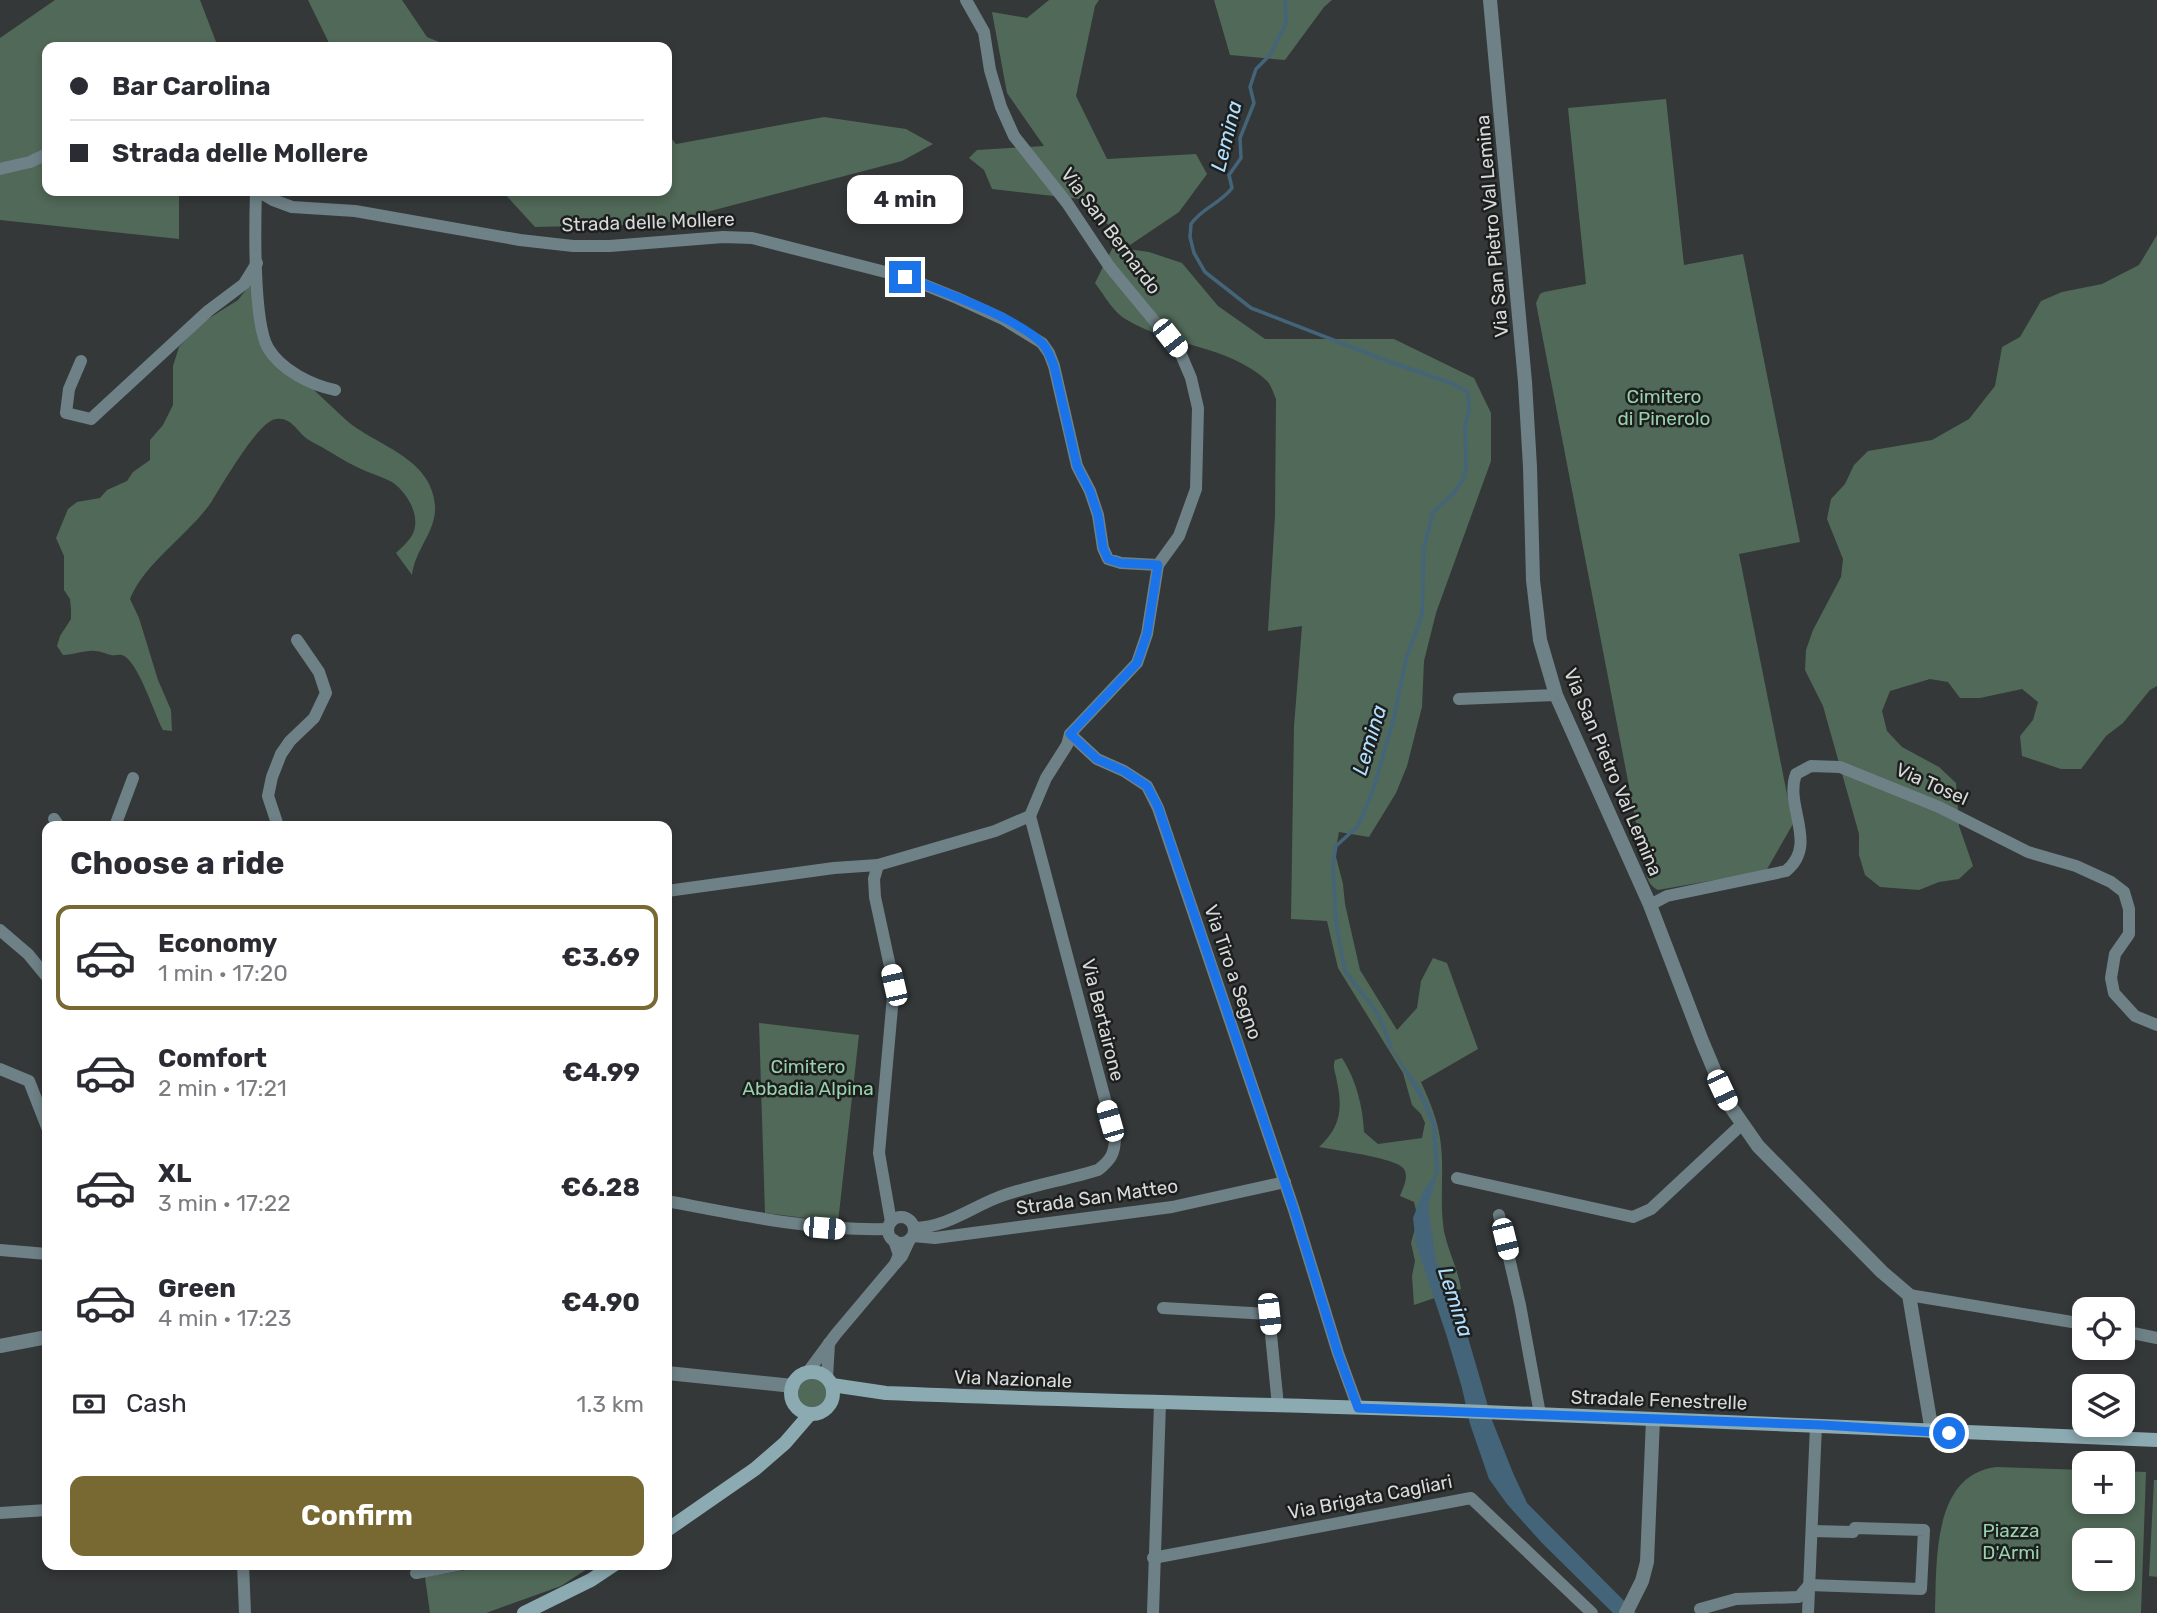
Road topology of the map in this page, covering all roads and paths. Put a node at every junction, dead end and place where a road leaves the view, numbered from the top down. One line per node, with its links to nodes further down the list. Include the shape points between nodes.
1 (966, 0): 10 (street, Via San Bernardo, via 984,32 990,69 1014,136 1109,266 1180,352 1191,378 1198,408 1196,489 1179,536)
2 (1490, 0): 12 (street, Via San Pietro Val Lemina, via 1525,382 1533,580 1540,640)
3 (42, 156): 4 (street)
4 (0, 169)
5 (257, 196): 7 (street)
6 (266, 196): 10 (street, Strada delle Mollere, via 292,207 355,211 573,246 752,238 905,277 957,298 1042,343 1054,366 1077,466 1098,515 1108,559)
7 (257, 263): 8 (street, via 244,284 90,419 66,413 69,389); 9 (street, via 268,348 306,380)
8 (81, 361)
9 (335, 390)
10 (1158, 565): 14 (street, via 1147,634 1137,663)
11 (297, 640): 18 (street, via 319,672 326,693 314,718 281,754 272,777 268,796)
12 (1556, 695): 13 (street); 21 (street, Via San Pietro Val Lemina)
13 (1459, 699)
14 (1070, 734): 16 (street); 29 (street, Via Tiro a Segno, via 1097,759 1147,786 1158,807)
15 (133, 778): 17 (street)
16 (1030, 816): 19 (street, via 995,831); 33 (street, Via Bertairone, via 1115,1137 1113,1154 1098,1170 999,1197)
17 (117, 821)
18 (276, 821)
19 (878, 865): 20 (street); 32 (street, via 875,897 894,985 880,1153)
20 (672, 890)
21 (1650, 905): 24 (street, Via Tosel, via 1667,896 1786,871 1794,865 1802,837 1793,788 1796,774 1811,766 1840,767 1939,807 2028,852 2076,866 2124,892 2129,934 2115,954 2114,993 2135,1016); 27 (street, Via San Pietro Val Lemina, via 1716,1077)
22 (0, 930): 23 (street)
23 (42, 971)
24 (2157, 1024)
25 (0, 1069): 26 (street, via 29,1081)
26 (42, 1114)
27 (1741, 1125): 28 (street, via 1651,1209 1633,1217); 37 (street, Via San Pietro Val Lemina)
28 (1457, 1178)
29 (1285, 1182): 33 (street, Strada San Matteo, via 1172,1207 935,1238); 53 (street, Via Tiro a Segno)
30 (672, 1202): 32 (street, via 797,1225)
31 (1499, 1215): 55 (street)
32 (891, 1230): 33 (street, via 902,1243); 33 (street, via 895,1218 904,1217 911,1221); 36 (street, via 898,1255)
33 (913, 1234): 36 (street)
34 (0, 1250): 35 (street)
35 (42, 1254)
36 (895, 1264): 43 (street)
37 (1909, 1295): 39 (street); 58 (street)
38 (1163, 1308): 52 (street, via 1269,1314)
39 (2072, 1322)
40 (2135, 1333): 42 (street)
41 (42, 1338): 44 (street)
42 (2157, 1338)
43 (830, 1342): 45 (street); 47 (street)
44 (0, 1346)
45 (807, 1373): 47 (main road, Via Nazionale, via 821,1374); 48 (main road)
46 (672, 1374): 48 (street)
47 (829, 1382): 49 (main road, Via Nazionale); 50 (main road, via 834,1391)
48 (793, 1386): 54 (main road, via 791,1395)
49 (864, 1391): 50 (main road, Via Nazionale); 51 (main road, Via Nazionale)
50 (831, 1403): 54 (main road, Via Nazionale, via 822,1412)
51 (1160, 1403): 52 (main road, Stradale Fenestrelle); 64 (street)
52 (1278, 1406): 53 (main road, Stradale Fenestrelle)
53 (1358, 1408): 55 (main road, Stradale Fenestrelle)
54 (804, 1411): 62 (main road, via 785,1443)
55 (1540, 1414): 56 (main road, Stradale Fenestrelle)
56 (1653, 1419): 57 (main road, Stradale Fenestrelle); 70 (street, via 1646,1572)
57 (1816, 1425): 58 (main road, Stradale Fenestrelle); 63 (street)
58 (1932, 1432): 59 (main road, Stradale Fenestrelle)
59 (2157, 1440)
60 (42, 1510): 61 (street)
61 (0, 1513)
62 (672, 1527)
63 (1812, 1531): 69 (street); 69 (street, via 1924,1530 1921,1589)
64 (1153, 1558): 74 (street); 75 (street, Via Brigata Cagliari, via 1471,1498)
65 (243, 1570): 72 (street)
66 (431, 1570): 68 (street)
67 (606, 1570): 73 (main road)
68 (416, 1573)
69 (1810, 1584): 71 (street, via 1799,1597 1736,1599); 76 (street)
70 (1630, 1607)
71 (1700, 1609)
72 (245, 1613)
73 (524, 1613)
74 (1153, 1613)
75 (1592, 1613)
76 (1808, 1613)

